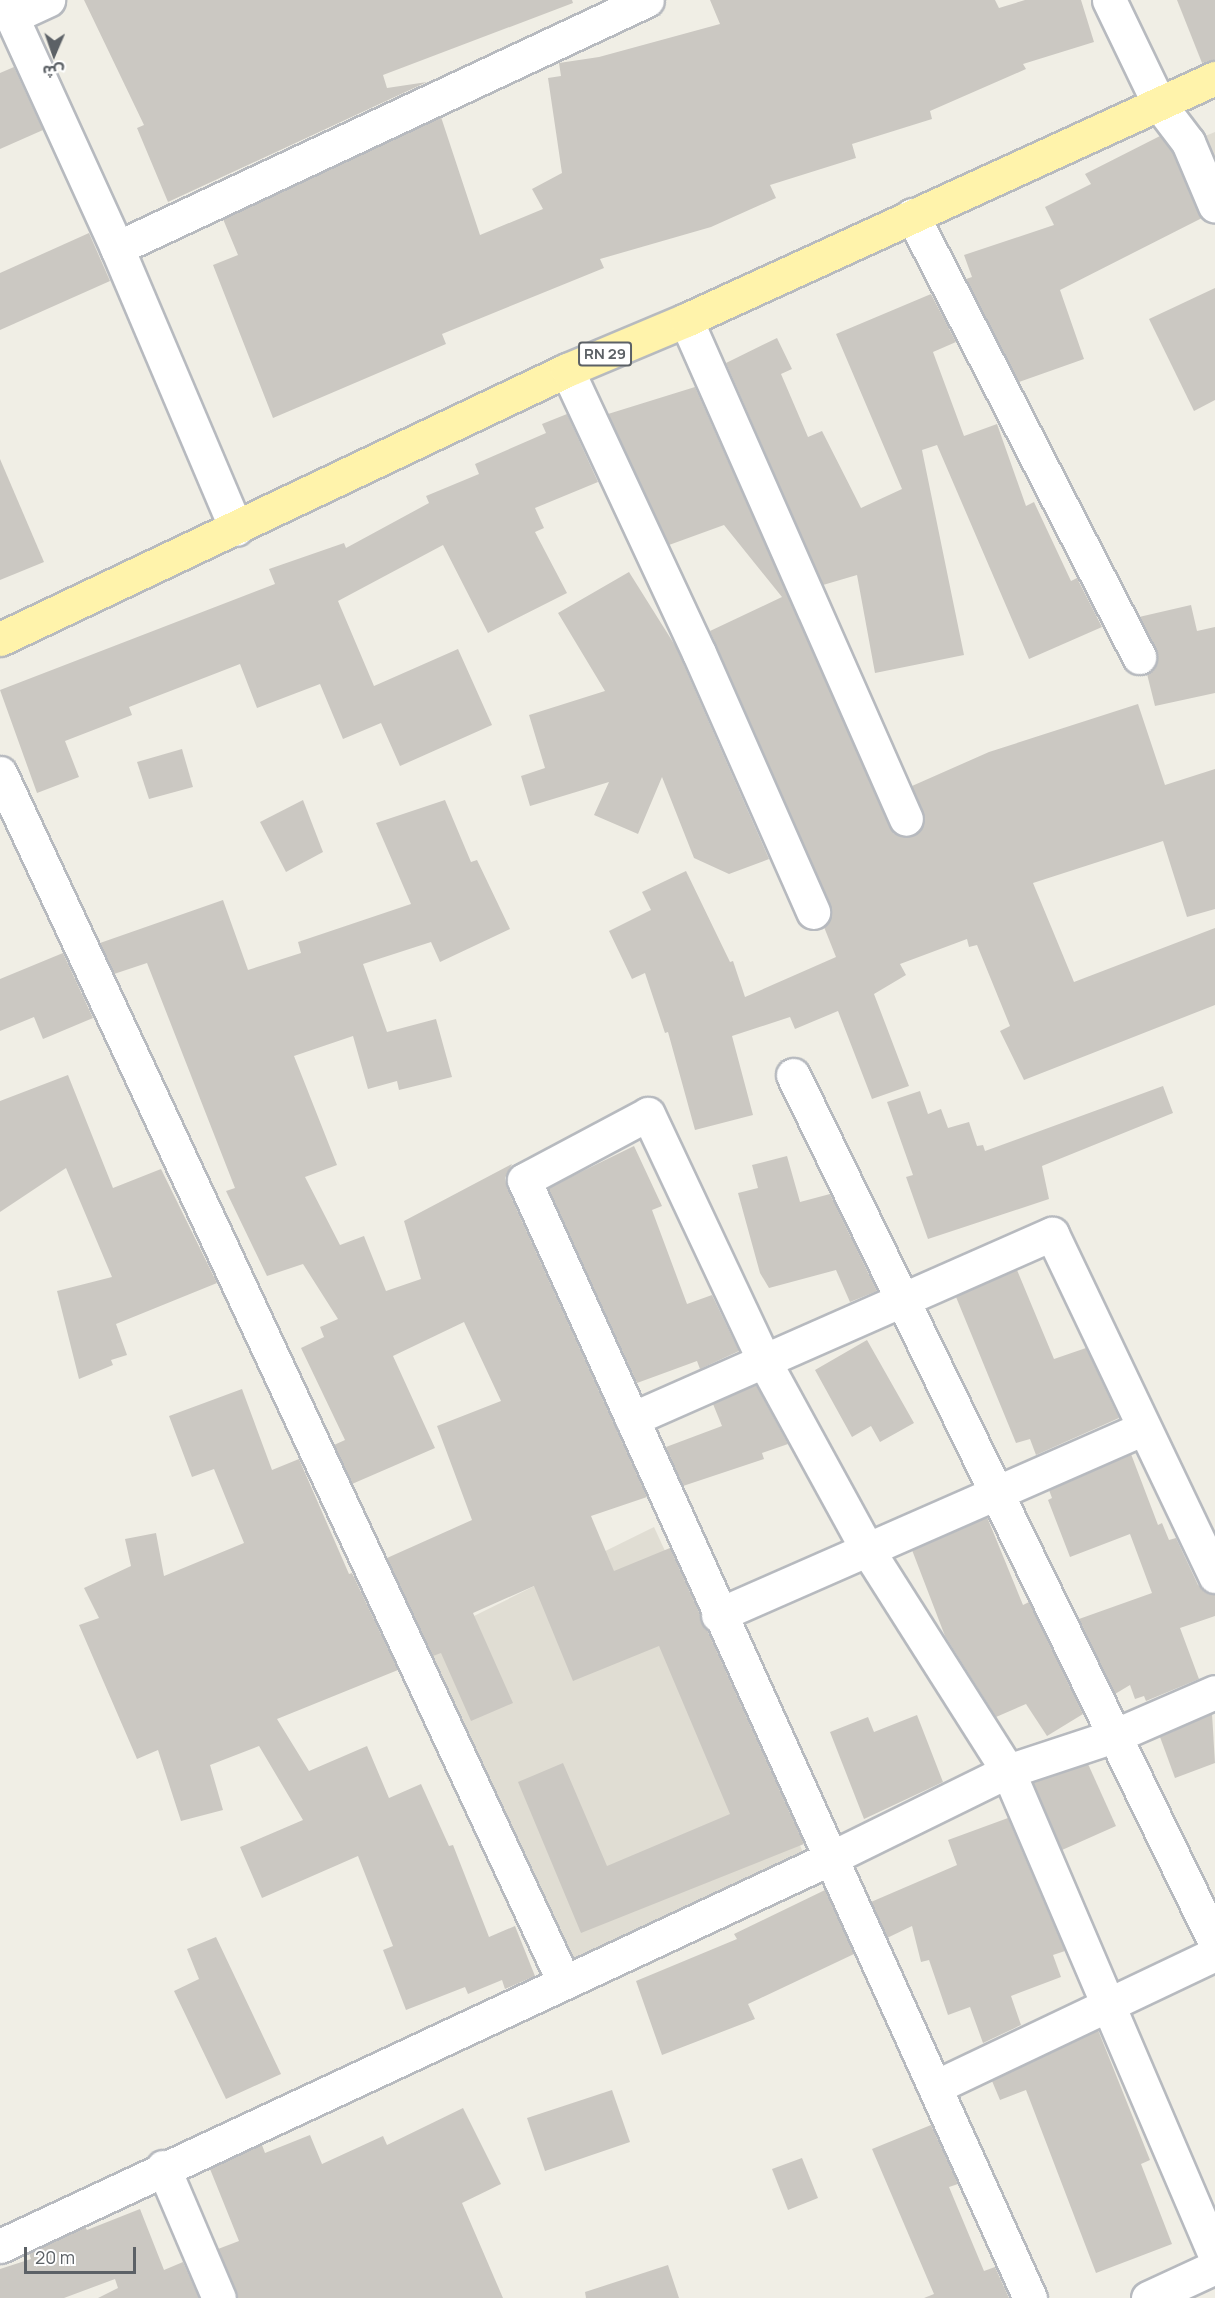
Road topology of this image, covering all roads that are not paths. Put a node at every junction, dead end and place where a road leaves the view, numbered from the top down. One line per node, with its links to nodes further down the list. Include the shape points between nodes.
1 (48, 0): 4 (street)
2 (647, 0): 9 (street)
3 (1109, 0): 6 (street)
4 (8, 8): 9 (street)
5 (1215, 78): 6 (main road, RN 29)
6 (1159, 104): 7 (street, via 1188,142); 8 (main road, RN 29)
7 (1215, 206)
8 (912, 215): 10 (main road, RN 29); 14 (street)
9 (117, 248): 12 (street)
10 (686, 320): 11 (main road, RN 29); 16 (street)
11 (567, 370): 12 (main road, RN 29); 17 (street, via 699,653)
12 (236, 529): 13 (main road, RN 29)
13 (0, 639)
14 (1139, 657)
15 (0, 773): 33 (street)
16 (906, 819)
17 (813, 912)
18 (793, 1075): 19 (street)
19 (902, 1301): 20 (street); 22 (street, via 1052,1234); 23 (street)
20 (764, 1361): 21 (street); 21 (street, via 648,1113 524,1180); 24 (street)
21 (632, 1419): 26 (street)
22 (1143, 1428): 23 (street); 25 (street)
23 (995, 1493): 24 (street); 28 (street)
24 (867, 1549): 26 (street); 29 (street)
25 (1215, 1576)
26 (718, 1615): 30 (street)
27 (1215, 1692): 28 (street)
28 (1114, 1736): 29 (street); 31 (street)
29 (1008, 1771): 30 (street); 34 (street)
30 (831, 1858): 33 (street); 35 (street)
31 (1215, 1942)
32 (1215, 1954): 34 (street)
33 (564, 1982): 36 (street)
34 (1106, 2009): 35 (street); 38 (street)
35 (935, 2087): 41 (street)
36 (163, 2167): 37 (street); 40 (street)
37 (0, 2246)
38 (1215, 2255)
39 (1215, 2267): 42 (street)
40 (219, 2298)
41 (1030, 2298)
42 (1148, 2298)

